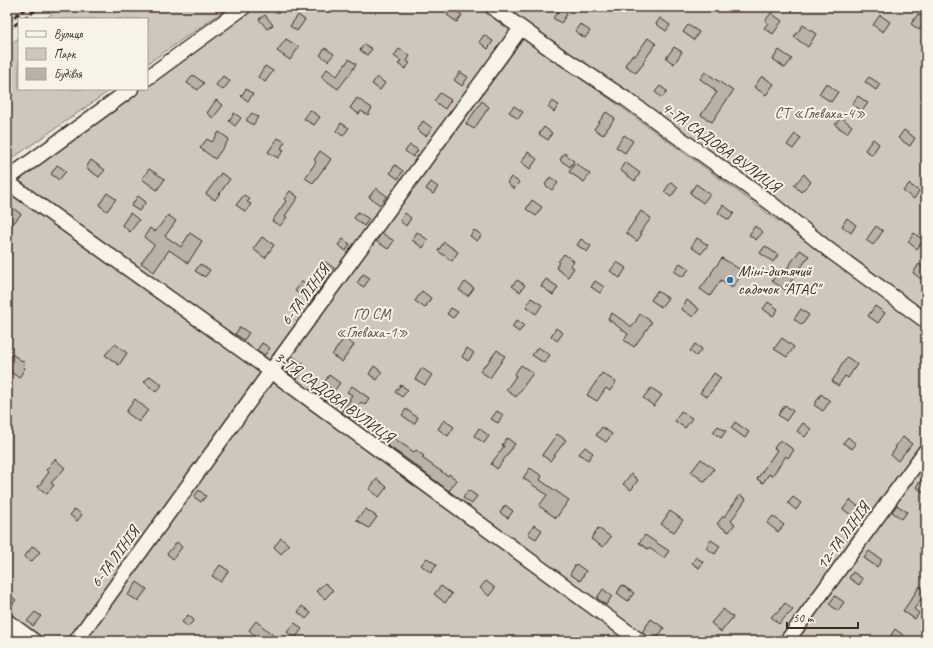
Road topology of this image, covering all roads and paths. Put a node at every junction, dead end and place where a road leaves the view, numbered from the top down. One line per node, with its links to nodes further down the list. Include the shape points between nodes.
1 (244, 7): 4 (street)
2 (492, 7): 3 (street, 4-ТА САДОВА ВУЛИЦЯ)
3 (521, 28): 7 (street, 4-ТА САДОВА ВУЛИЦЯ, via 626,99 772,204 829,250); 8 (street, 6-ТА ЛІНІЯ)
4 (148, 77)
5 (130, 90): 6 (street)
6 (7, 180): 8 (street, 3-ТЯ САДОВА ВУЛИЦЯ)
7 (926, 321)
8 (271, 371): 12 (street, 6-ТА ЛІНІЯ); 13 (street, 3-ТЯ САДОВА ВУЛИЦЯ)
9 (926, 450): 14 (street, 12-ТА ЛІНІЯ)
10 (7, 621): 11 (street)
11 (34, 641)
12 (76, 641)
13 (640, 641)
14 (787, 641)

